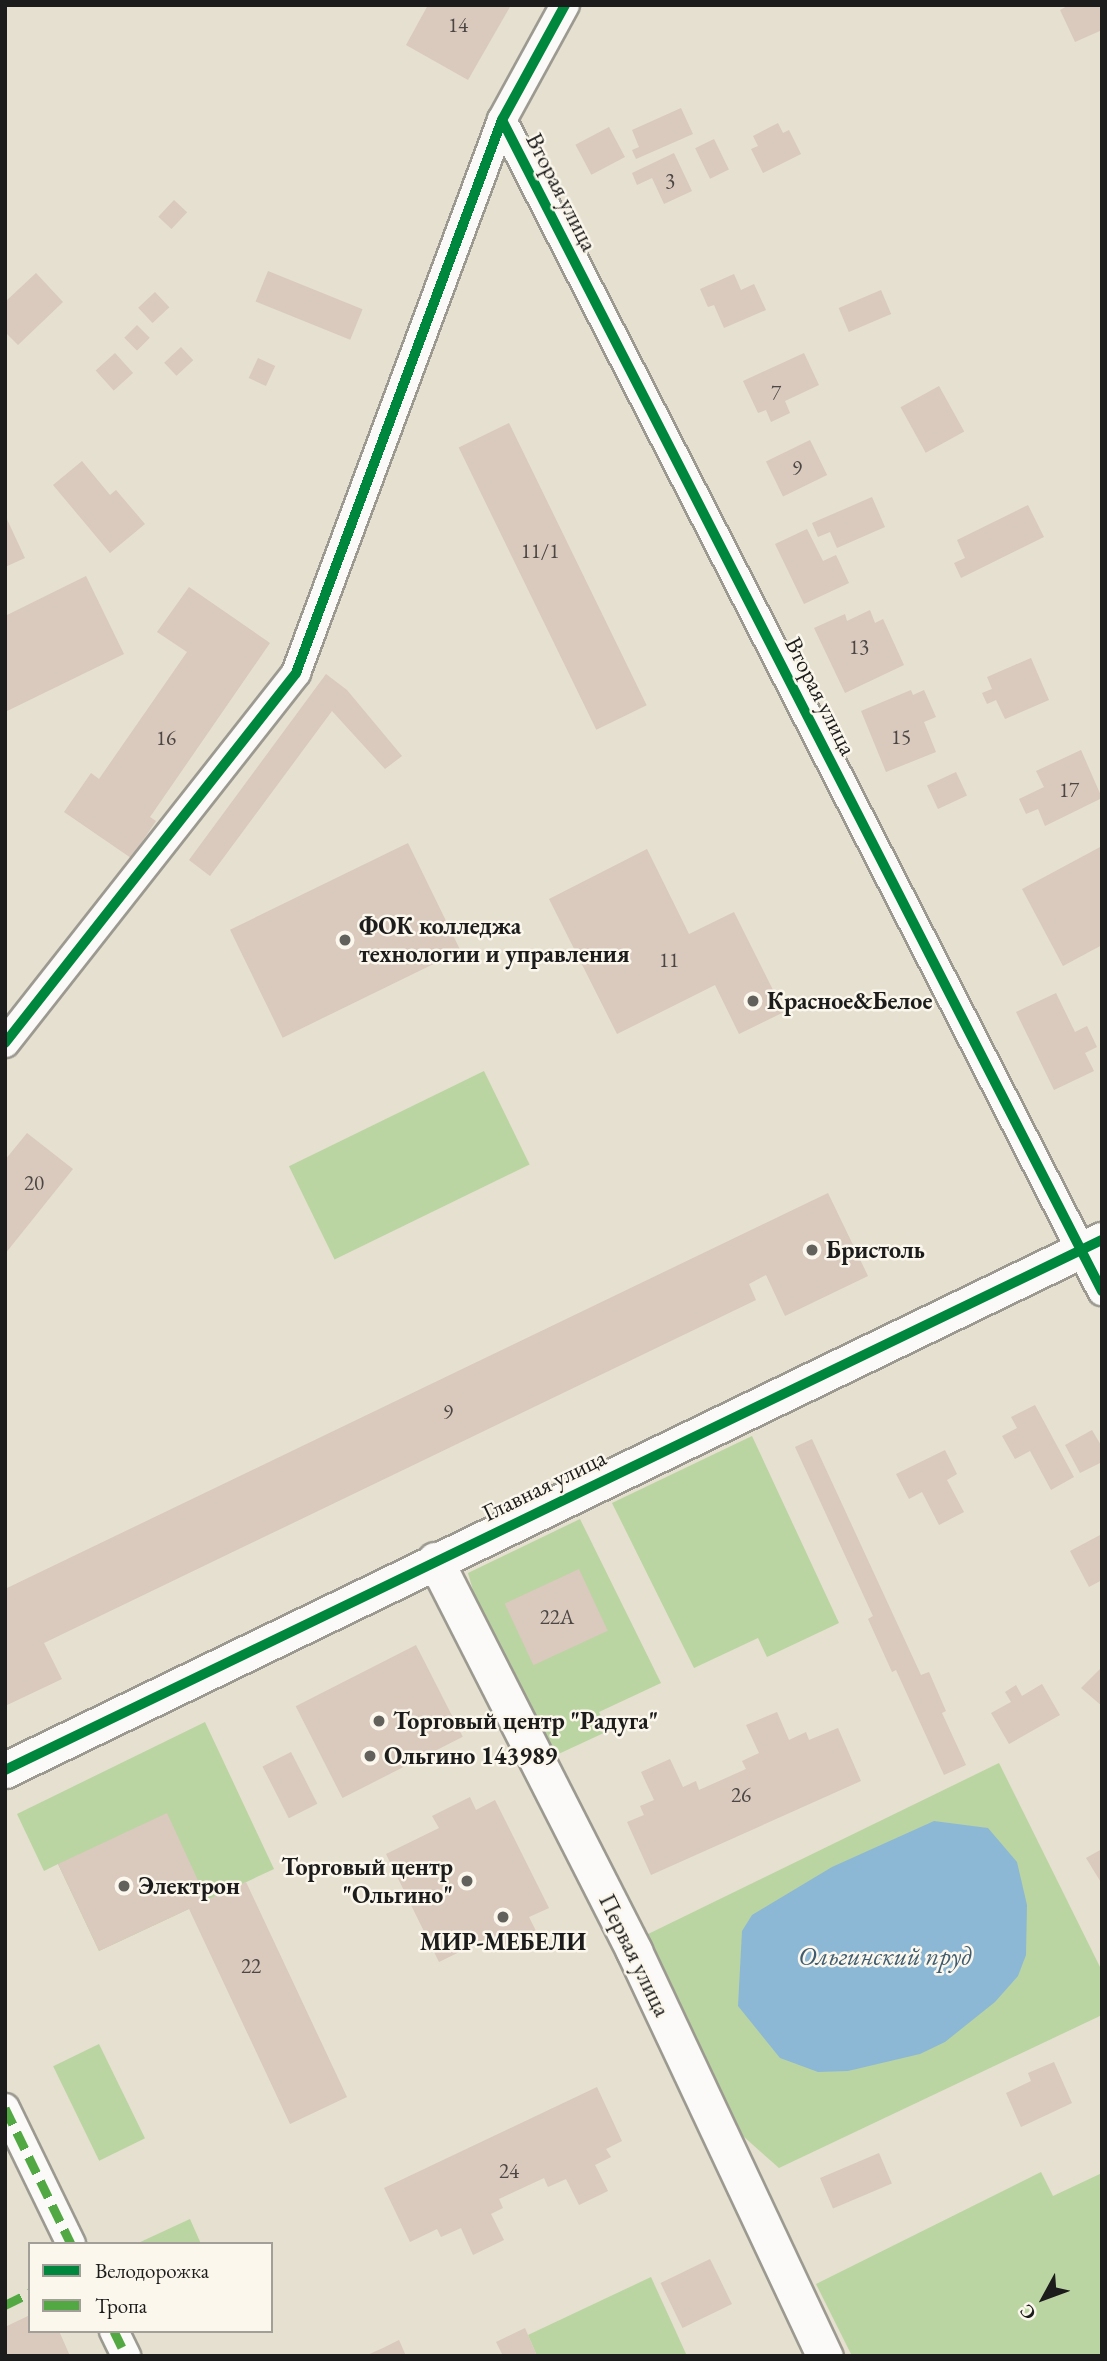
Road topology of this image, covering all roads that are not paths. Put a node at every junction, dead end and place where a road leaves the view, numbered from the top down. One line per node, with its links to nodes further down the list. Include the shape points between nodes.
1 (565, 5): 2 (street)
2 (502, 120): 3 (street, via 296,673); 4 (street, Вторая улица)
3 (5, 1043)
4 (1091, 1245): 5 (street, Вторая улица); 6 (street, Главная улица)
5 (1102, 1291)
6 (435, 1560): 7 (street, Главная улица); 12 (street, Первая улица, via 634,1951)
7 (5, 1770)
8 (5, 2108): 9 (street)
9 (70, 2242)
10 (115, 2333): 11 (street)
11 (125, 2356)
12 (825, 2356)

